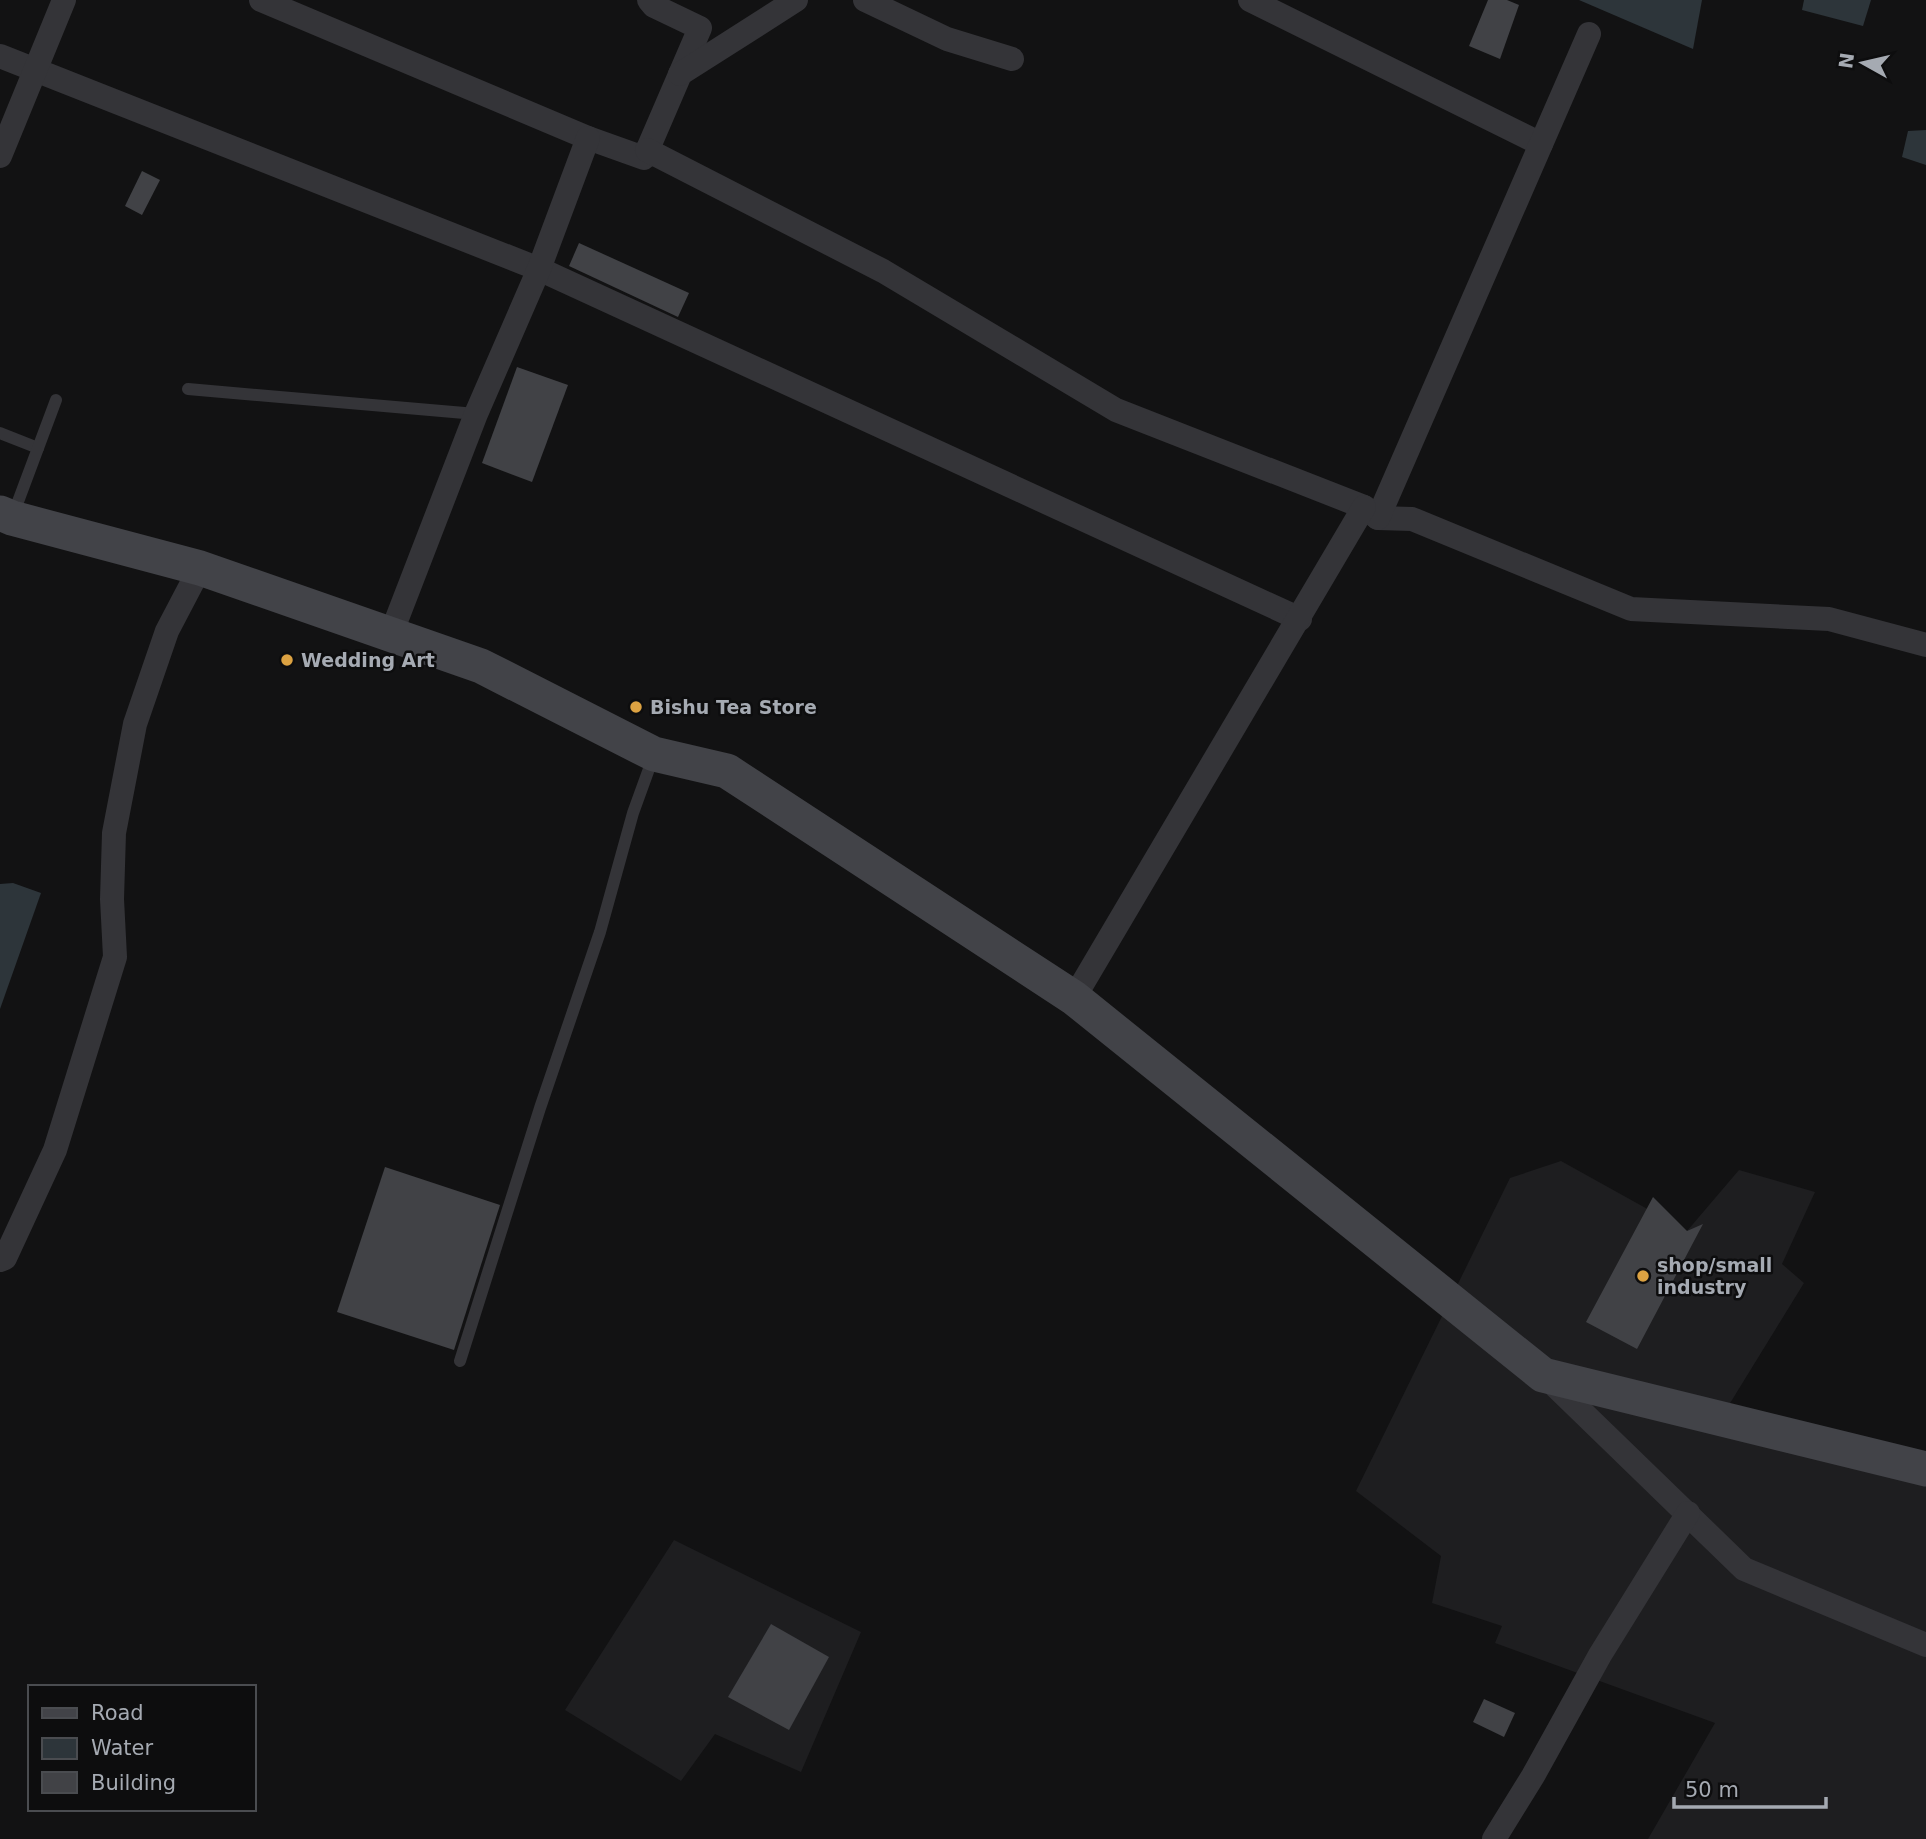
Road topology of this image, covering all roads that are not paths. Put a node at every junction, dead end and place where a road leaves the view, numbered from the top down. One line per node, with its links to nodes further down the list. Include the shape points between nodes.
1 (64, 0): 10 (street)
2 (261, 0): 12 (street)
3 (649, 0): 11 (street, via 700,28)
4 (796, 0): 11 (street)
5 (866, 0): 9 (street, via 947,39)
6 (1250, 0): 13 (street)
7 (1589, 34): 13 (street)
8 (0, 56): 10 (street)
9 (1013, 59)
10 (36, 70): 15 (street); 16 (street)
11 (680, 74): 14 (street)
12 (588, 138): 14 (street, via 644,158); 16 (street)
13 (1541, 144): 22 (street)
14 (647, 150): 22 (street, via 883,271 1116,411)
15 (0, 156)
16 (539, 270): 19 (street); 25 (street)
17 (188, 388): 19 (lane)
18 (56, 400): 21 (lane)
19 (476, 414): 26 (street)
20 (0, 433): 21 (lane)
21 (38, 448): 23 (lane)
22 (1371, 512): 25 (street); 27 (street, via 1412,519 1632,609 1829,620)
23 (6, 516): 24 (main road)
24 (200, 568): 26 (main road); 30 (street, via 167,631 135,724 114,833 116,957 55,1150 5,1258)
25 (1300, 619): 29 (street)
26 (391, 634): 28 (main road, via 481,666)
27 (1926, 645)
28 (654, 754): 29 (main road, via 727,771); 31 (lane)
29 (1074, 998): 32 (main road)
30 (0, 1260)
31 (460, 1360)
32 (1544, 1374): 33 (main road); 34 (street)
33 (1926, 1469)
34 (1688, 1513): 35 (street, via 1744,1569); 36 (street)
35 (1926, 1645)
36 (1494, 1839)

